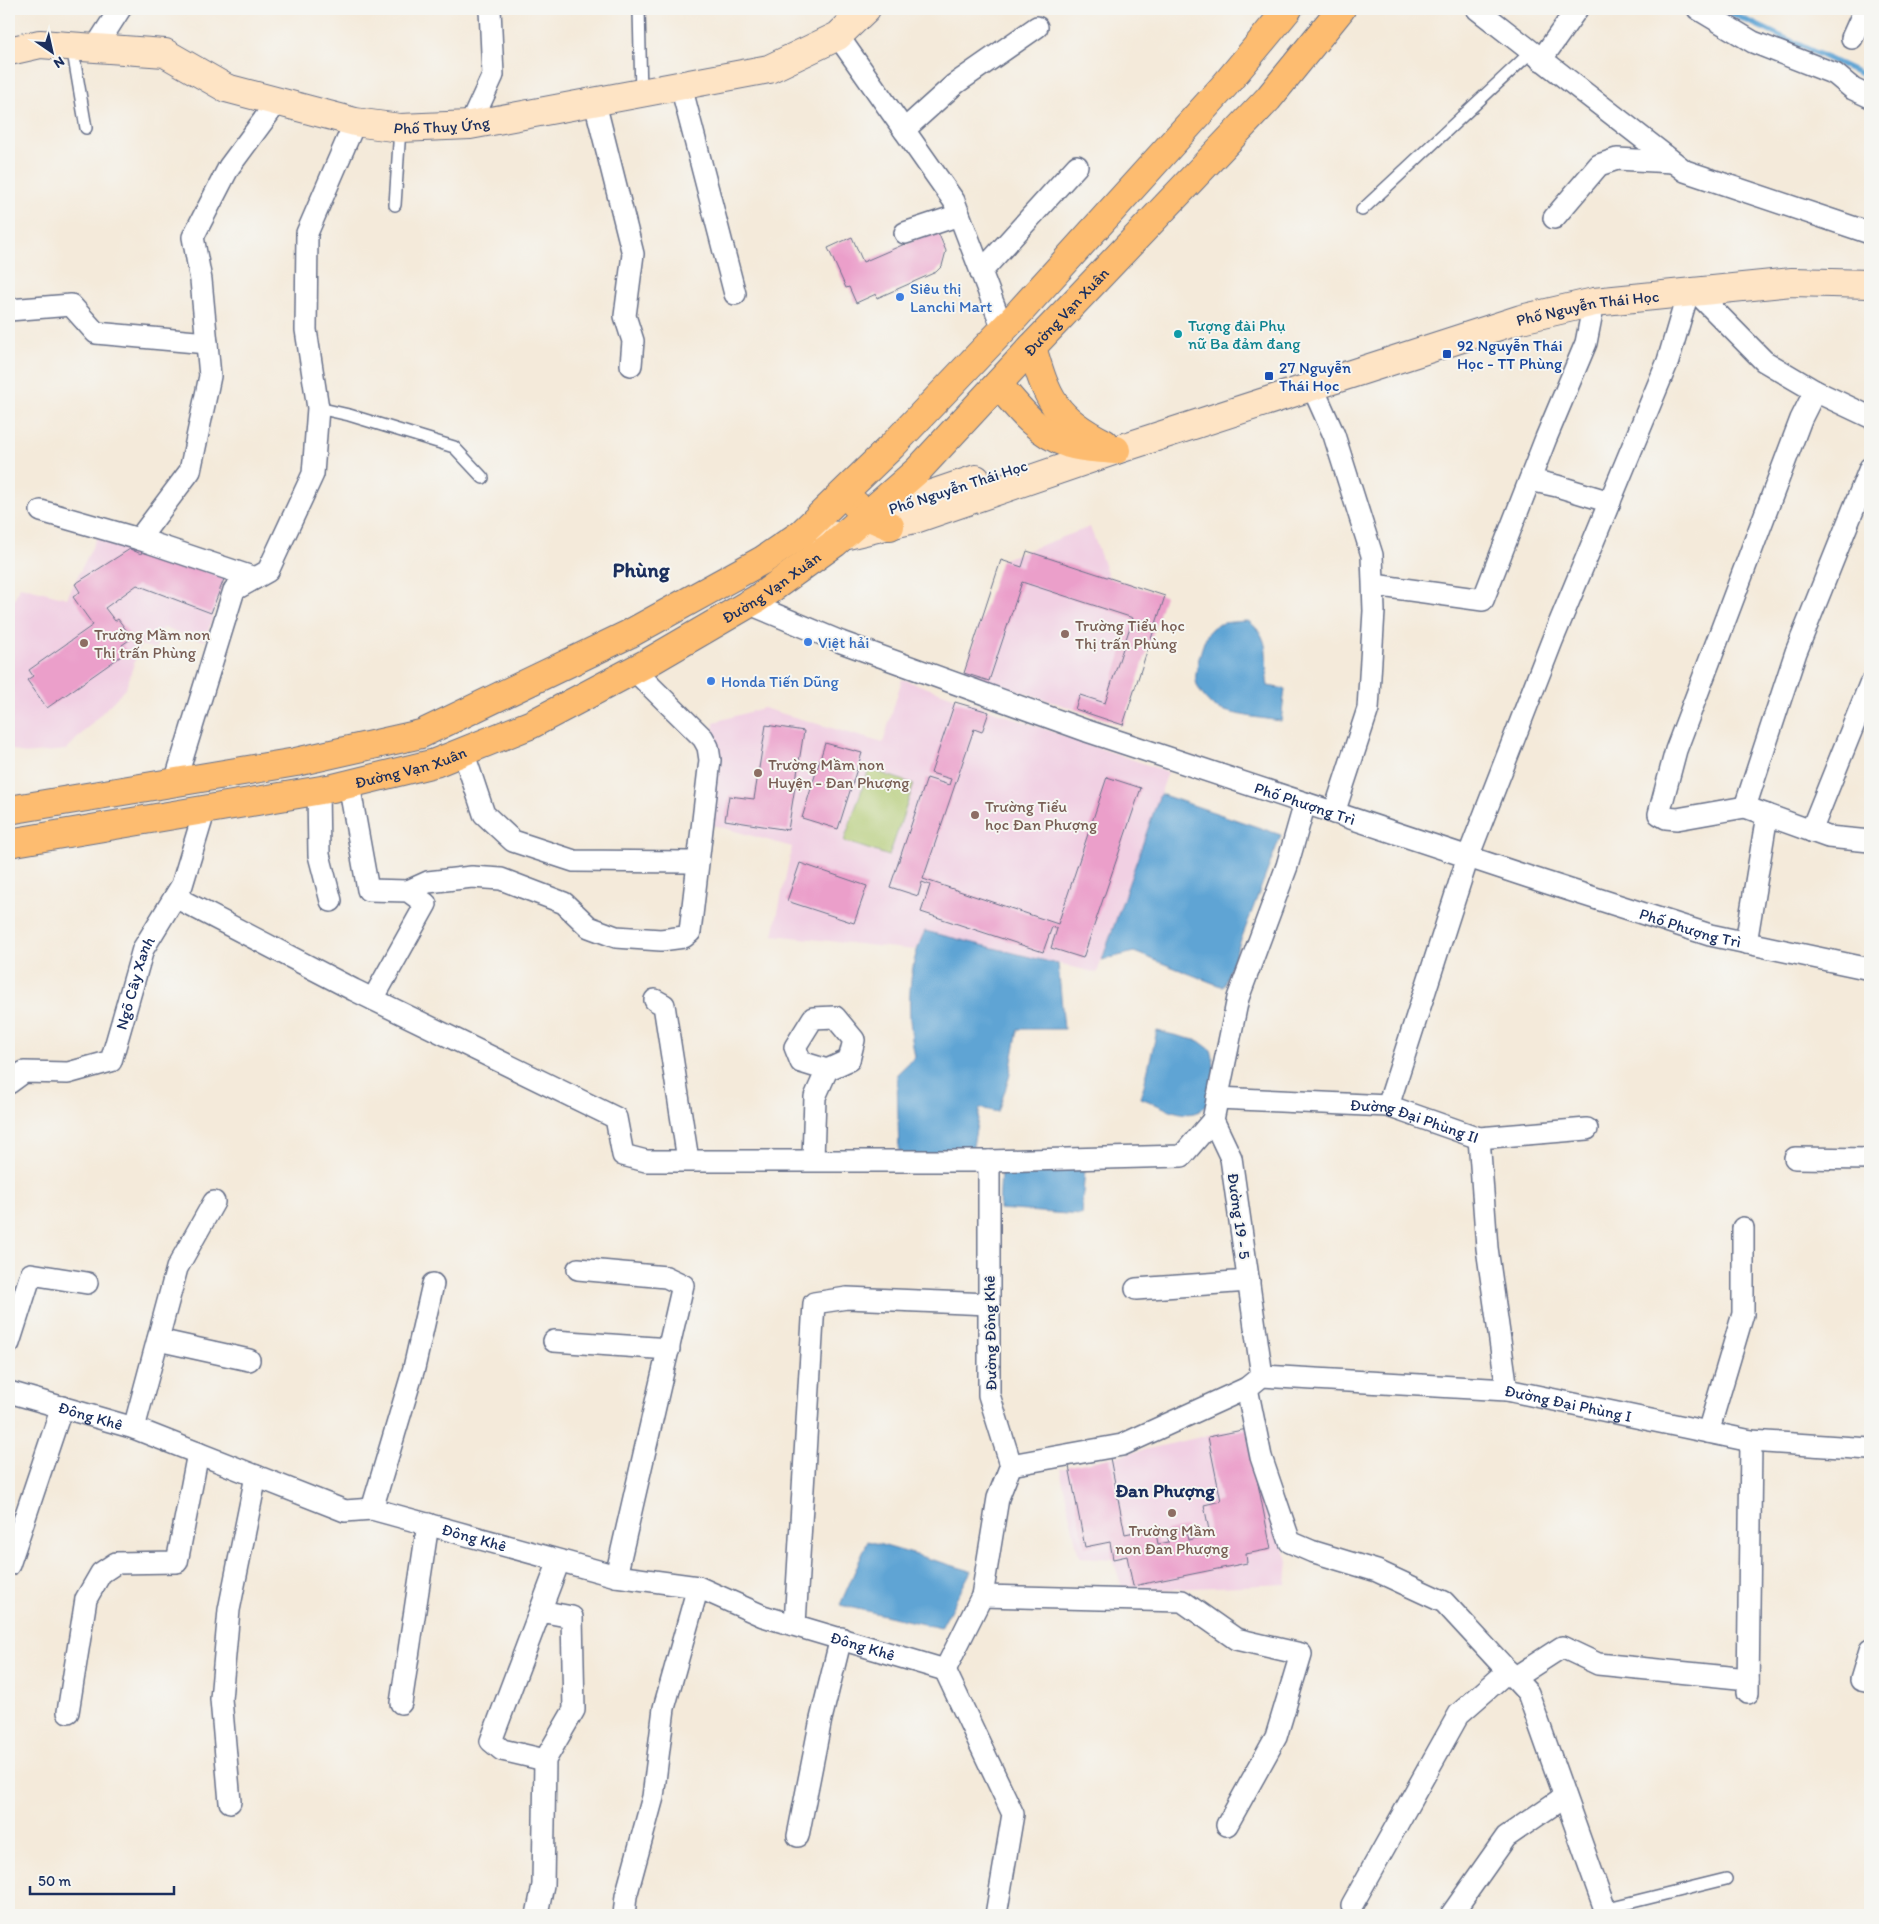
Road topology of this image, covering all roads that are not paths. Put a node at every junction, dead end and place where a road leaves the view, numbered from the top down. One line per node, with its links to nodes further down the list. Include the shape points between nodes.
1 (120, 9): 14 (street)
2 (490, 9): 23 (street, via 493,75)
3 (639, 9): 18 (lane)
4 (866, 9): 12 (main road, Phố Thuỵ Ứng)
5 (1288, 9): 41 (highway, Đường Vạn Xuân, via 1226,85)
6 (1341, 9): 43 (highway, Đường Vạn Xuân, via 1268,99)
7 (1477, 9): 16 (street)
8 (1577, 9): 16 (street)
9 (1698, 9): 19 (street, via 1753,42 1835,74 1853,89)
10 (1865, 9): 13 (street)
11 (1037, 27): 26 (street, via 955,84)
12 (838, 36): 17 (main road, Phố Thuỵ Ứng, via 770,69); 26 (street)
13 (1852, 38)
14 (83, 47): 15 (main road, Phố Thuỵ Ứng, via 40,44); 20 (main road, Phố Thuỵ Ứng, via 165,53 226,88); 24 (lane)
15 (9, 51)
16 (1536, 56): 27 (street); 30 (lane)
17 (681, 86): 18 (main road, Phố Thuỵ Ứng); 38 (street)
18 (641, 94): 21 (main road, Phố Thuỵ Ứng)
19 (1870, 96)
20 (277, 102): 22 (main road, Phố Thuỵ Ứng); 42 (street, via 229,167 193,237)
21 (595, 103): 23 (main road, Phố Thuỵ Ứng); 44 (street, via 633,254 625,316 633,341)
22 (355, 122): 25 (main road, Phố Thuỵ Ứng); 48 (street, via 308,233 306,330)
23 (470, 125): 25 (main road, Phố Thuỵ Ứng)
24 (86, 128)
25 (400, 128): 29 (lane)
26 (904, 130): 31 (street, via 954,201)
27 (1673, 162): 32 (street, via 1617,159 1599,166); 34 (street, via 1685,171)
28 (1077, 166): 35 (street)
29 (395, 206)
30 (1362, 210)
31 (959, 215): 33 (street); 35 (street)
32 (1554, 218)
33 (905, 233)
34 (1870, 233)
35 (981, 272): 41 (street)
36 (1870, 284): 37 (main road, Phố Nguyễn Thái Học, via 1792,282)
37 (1692, 293): 39 (main road, Phố Nguyễn Thái Học); 47 (street, via 1764,361); 55 (street)
38 (735, 294)
39 (1594, 302): 46 (main road, Phố Nguyễn Thái Học, via 1521,319); 53 (street, via 1586,343)
40 (9, 310): 42 (street, via 71,305 96,333)
41 (1003, 329): 54 (highway, Đường Vạn Xuân)
42 (207, 344): 60 (street, via 210,376 190,471)
43 (1032, 346): 45 (highway, Đường Vạn Xuân); 50 (highway, via 1043,384 1056,408 1074,427)
44 (631, 365)
45 (998, 384): 50 (highway, via 1016,406 1052,437 1070,445); 57 (highway, Đường Vạn Xuân, via 918,470)
46 (1312, 388): 50 (main road, Phố Nguyễn Thái Học); 62 (street, via 1334,435 1355,496 1372,555)
47 (1815, 392): 49 (street); 72 (street, via 1800,419 1676,750 1659,814 1677,820)
48 (318, 408): 52 (lane, via 454,447); 61 (street, via 313,474 268,571)
49 (1870, 417)
50 (1116, 450): 57 (main road, Phố Nguyễn Thái Học)
51 (1870, 468): 72 (street, via 1796,652)
52 (483, 478)
53 (1530, 480): 55 (street); 62 (street, via 1483,600)
54 (843, 493): 57 (highway); 58 (highway, Đường Vạn Xuân)
55 (1610, 502): 81 (street, via 1548,650)
56 (40, 511): 60 (street)
57 (879, 521): 58 (main road, Phố Nguyễn Thái Học); 59 (highway, Đường Vạn Xuân)
58 (801, 534): 59 (main road); 67 (highway, Đường Vạn Xuân, via 763,560 629,634 421,734 296,762)
59 (844, 536): 63 (highway, Đường Vạn Xuân)
60 (139, 539): 61 (street)
61 (255, 578): 68 (street, via 234,590)
62 (1374, 585): 75 (street, via 1368,709)
63 (750, 604): 64 (highway, Đường Vạn Xuân); 71 (street, Phố Phượng Trì, via 842,642 1087,732)
64 (634, 670): 66 (highway, Đường Vạn Xuân, via 532,724); 83 (street, via 703,738 708,747 710,760 690,932 684,937 668,940 616,937 589,927 564,903 501,879 472,877 428,882)
65 (1870, 684): 78 (street)
66 (463, 751): 69 (highway, Đường Vạn Xuân, via 435,763); 82 (street, via 484,814 513,841 574,861)
67 (201, 778): 68 (highway, Đường Vạn Xuân); 73 (highway)
68 (175, 782): 74 (highway, Đường Vạn Xuân); 76 (highway)
69 (349, 784): 70 (highway, Đường Vạn Xuân); 83 (street, via 368,890)
70 (318, 790): 73 (highway, Đường Vạn Xuân); 85 (street, via 319,855)
71 (1305, 803): 75 (street, Phố Phượng Trì); 92 (street, via 1287,866 1238,998)
72 (1746, 807): 77 (street)
73 (205, 809): 76 (highway, Đường Vạn Xuân); 84 (street, Ngõ Cây Xanh, via 182,885)
74 (9, 810)
75 (1334, 813): 81 (street, Phố Phượng Trì)
76 (179, 815): 80 (highway, Đường Vạn Xuân)
77 (1767, 815): 78 (street); 86 (street)
78 (1811, 831): 79 (street, via 1828,837)
79 (1870, 841)
80 (9, 843)
81 (1468, 857): 86 (street, Phố Phượng Trì, via 1710,935); 93 (street)
82 (689, 862)
83 (408, 892): 88 (street, via 426,904)
84 (175, 897): 88 (street); 91 (street, Ngõ Cây Xanh, via 143,949 111,1062 68,1072 24,1072)
85 (331, 902)
86 (1746, 943): 87 (street, Phố Phượng Trì)
87 (1870, 969)
88 (373, 999): 99 (street, via 616,1118 623,1156 646,1161)
89 (655, 1000): 99 (street, via 664,1006)
90 (826, 1070): 100 (street, via 815,1097)
91 (9, 1083)
92 (1217, 1098): 93 (street, Đường Đại Phùng II); 94 (street)
93 (1388, 1106): 96 (street, Đường Đại Phùng II)
94 (1213, 1120): 101 (street, via 1182,1156); 105 (street, Đường 19 - 5, via 1231,1158)
95 (1587, 1129): 96 (street)
96 (1479, 1138): 116 (street, Đường Đại Phùng II, via 1487,1248)
97 (1795, 1158): 98 (street)
98 (1870, 1159)
99 (688, 1160): 100 (street)
100 (813, 1160): 101 (street)
101 (990, 1161): 109 (street, Đường Đông Khê)
102 (214, 1202): 110 (street, via 177,1268)
103 (1743, 1228): 120 (street, via 1743,1314)
104 (578, 1269): 113 (street, via 666,1277 682,1285)
105 (1249, 1281): 108 (street); 115 (street, Đường 19 - 5)
106 (87, 1284): 112 (street, via 31,1274)
107 (433, 1284): 126 (street, via 414,1368)
108 (1136, 1289)
109 (989, 1304): 124 (street, Đường Đông Khê, via 989,1395); 134 (street, via 847,1298 814,1303)
110 (158, 1340): 114 (street); 119 (street)
111 (554, 1341): 113 (street)
112 (9, 1343)
113 (669, 1349): 130 (street)
114 (249, 1360)
115 (1254, 1382): 116 (street, Đường Đại Phùng I); 124 (street, via 1122,1445); 138 (street, Đường 19 - 5, via 1261,1457 1290,1542 1377,1571 1444,1602)
116 (1507, 1390): 120 (street, Đường Đại Phùng I)
117 (9, 1392): 118 (street, Đông Khê)
118 (62, 1407): 119 (street, Đông Khê); 129 (street)
119 (136, 1419): 123 (street, Đông Khê)
120 (1708, 1432): 121 (street, Đường Đại Phùng I)
121 (1751, 1441): 122 (street, Đường Đại Phùng I); 138 (street, via 1748,1686 1598,1664 1562,1647)
122 (1870, 1449)
123 (198, 1453): 125 (street, Đông Khê); 141 (street, via 177,1562 116,1562 101,1573 86,1599)
124 (1011, 1465): 132 (street, via 998,1498)
125 (256, 1476): 126 (street, Đông Khê, via 345,1511); 144 (street, via 229,1610 221,1699)
126 (372, 1509): 127 (street, Đông Khê)
127 (428, 1524): 128 (street, Đông Khê); 140 (street)
128 (559, 1561): 130 (street, Đông Khê); 133 (street)
129 (9, 1565)
130 (616, 1576): 131 (street, Đông Khê)
131 (698, 1587): 134 (street, Đông Khê, via 763,1616); 151 (street, via 664,1708 653,1797 626,1896)
132 (982, 1596): 137 (street); 145 (street, via 1182,1601 1236,1639 1301,1654 1276,1737)
133 (540, 1610): 142 (street, via 572,1617 574,1662 574,1710); 142 (street, via 491,1740 502,1750)
134 (795, 1624): 135 (street, Đông Khê)
135 (841, 1638): 137 (street, Đông Khê); 146 (street)
136 (1870, 1650): 139 (street, via 1861,1680)
137 (945, 1670): 152 (street, via 1013,1814)
138 (1511, 1674): 143 (street, via 1528,1692); 148 (street, via 1459,1714)
139 (1870, 1682)
140 (401, 1703)
141 (68, 1712)
142 (545, 1760): 150 (street, via 542,1885)
143 (1564, 1797): 149 (street); 153 (street, via 1506,1837)
144 (230, 1802)
145 (1227, 1824)
146 (798, 1836)
147 (1726, 1879): 149 (lane)
148 (1352, 1905)
149 (1606, 1912)
150 (537, 1915)
151 (624, 1915)
152 (996, 1915)
153 (1451, 1915)

